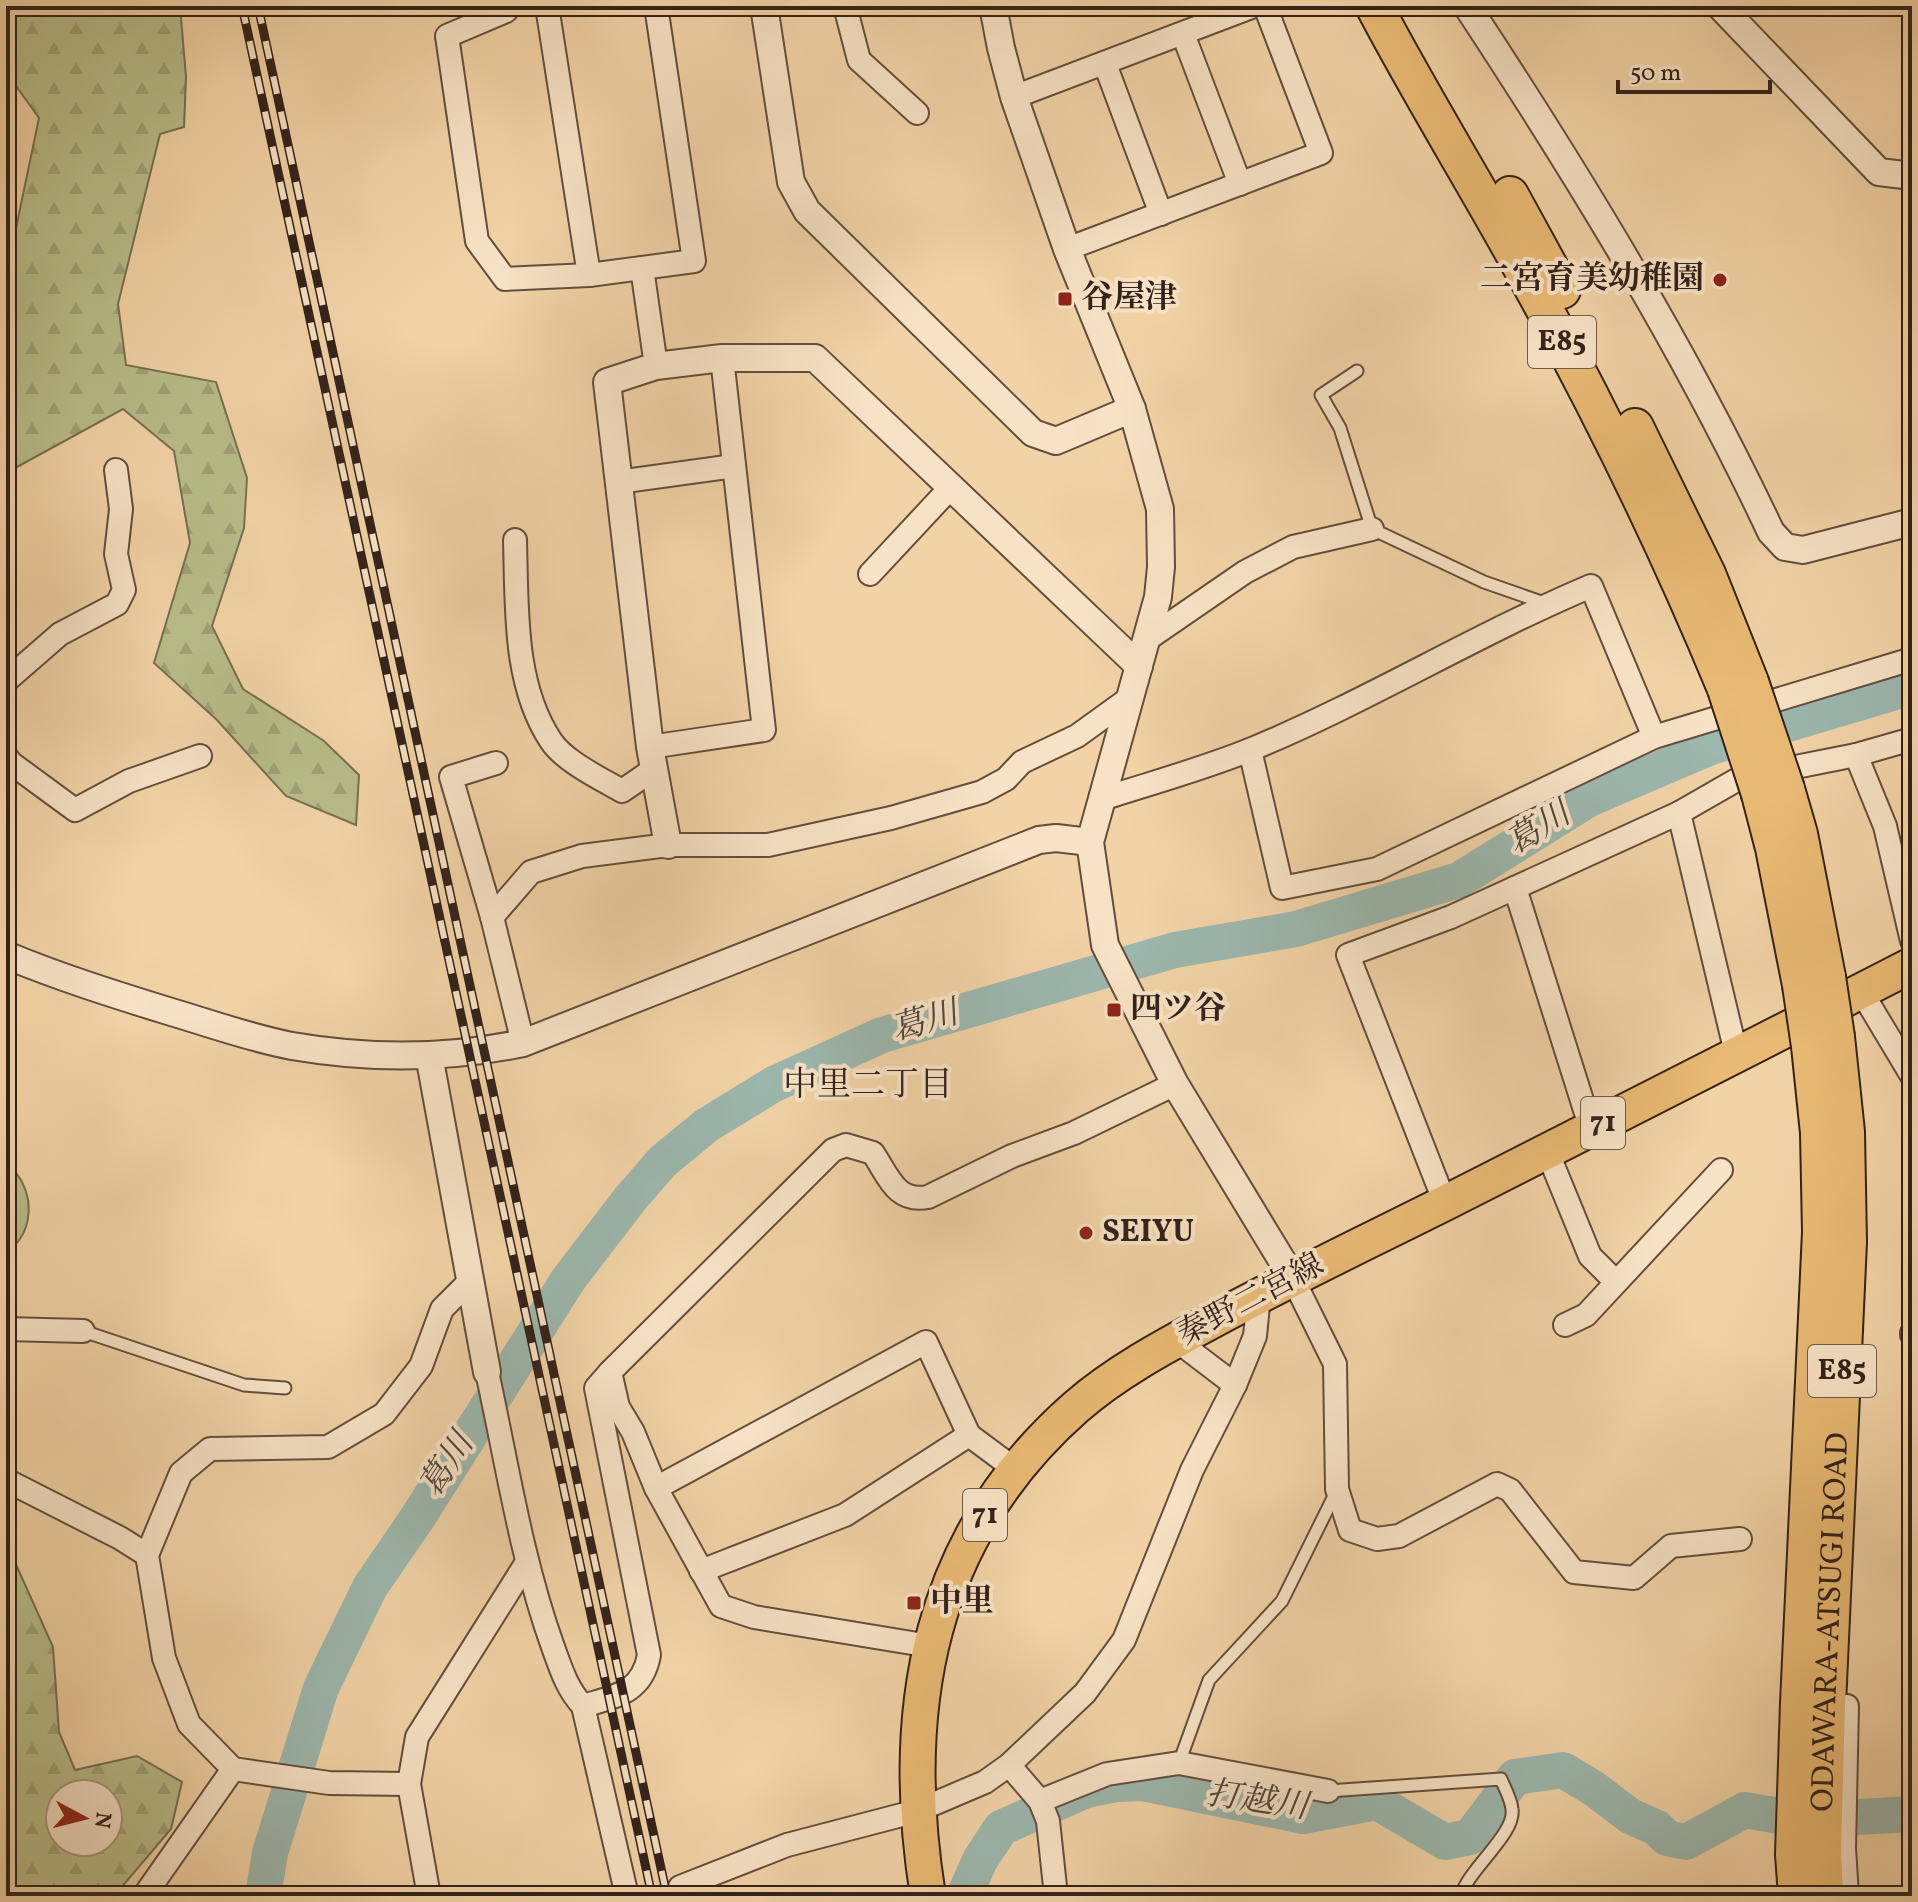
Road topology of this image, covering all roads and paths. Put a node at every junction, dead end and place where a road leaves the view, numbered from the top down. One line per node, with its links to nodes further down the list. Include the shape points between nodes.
1 (510, 6): 22 (street, via 447,36 477,241 505,279)
2 (547, 6): 22 (street)
3 (656, 6): 21 (street, via 694,261)
4 (764, 6): 26 (street, via 791,182 807,211 1033,433 1056,441)
5 (845, 6): 16 (street, via 859,60)
6 (993, 6): 15 (street)
7 (1254, 6): 13 (street)
8 (1265, 6): 18 (street, via 1321,153)
9 (1374, 6): 40 (highway, ODAWARA-ATSUGI ROAD / E85, via 1620,451 1685,590)
10 (1401, 6): 40 (highway, ODAWARA-ATSUGI ROAD / E85, via 1540,247 1642,439 1707,574)
11 (1467, 6): 31 (street, via 1691,372 1771,532 1785,547 1803,550)
12 (1720, 6): 17 (street, via 1879,172)
13 (1183, 34): 14 (street); 18 (street)
14 (1105, 64): 15 (street); 19 (street)
15 (1014, 97): 20 (street)
16 (917, 113)
17 (1912, 176)
18 (1240, 184): 19 (street)
19 (1161, 214): 20 (street)
20 (1067, 249): 26 (street)
21 (642, 268): 22 (street); 24 (street)
22 (589, 275)
23 (722, 358): 24 (street); 27 (street); 30 (street, via 815,358)
24 (656, 366): 29 (street, via 607,382)
25 (1357, 371): 32 (lane, via 1321,395 1340,428)
26 (1132, 409): 36 (street, via 1160,509 1161,567)
27 (734, 466): 29 (street); 48 (street, via 764,730)
28 (116, 470): 39 (street, via 121,509 116,554 124,590 117,604 60,634)
29 (618, 482): 48 (street)
30 (952, 486): 34 (street); 38 (street)
31 (1912, 522)
32 (1372, 529): 35 (lane, via 1484,582); 36 (street, via 1293,547 1245,572)
33 (515, 540): 48 (street, via 519,654 552,743 622,791)
34 (870, 574)
35 (1547, 604): 42 (street, via 1591,586); 44 (street)
36 (1149, 638): 38 (street)
37 (1912, 659): 42 (street)
38 (1139, 666): 41 (street)
39 (6, 681)
40 (1738, 686): 91 (highway, ODAWARA-ATSUGI ROAD / E85, bridge, via 1773,792 1774,848 1814,981 1823,1041 1819,1133)
41 (1131, 697): 50 (street); 53 (street, via 982,792 768,845)
42 (1654, 737): 44 (street, via 1377,869 1282,888)
43 (1912, 739): 45 (street)
44 (1250, 750): 50 (street)
45 (1856, 755): 51 (street, via 1740,778); 56 (street, via 1885,826)
46 (6, 756): 47 (street, via 75,810 129,781)
47 (200, 756)
48 (652, 758): 53 (street)
49 (496, 763): 55 (street, via 451,777)
50 (1102, 799): 52 (street)
51 (1679, 813): 54 (street); 61 (street)
52 (1090, 842): 60 (street, via 1039,840); 64 (street, via 1105,945)
53 (668, 845): 55 (street, via 582,856 531,872)
54 (1515, 888): 65 (street); 68 (street, via 1348,955)
55 (492, 917): 60 (street)
56 (1912, 941)
57 (6, 955): 62 (street, via 124,997 291,1046)
58 (1912, 965): 59 (main road, 秦野二宮線 / 71)
59 (1861, 991): 61 (main road, 秦野二宮線 / 71); 63 (street)
60 (523, 1043): 62 (street)
61 (1736, 1053): 65 (main road, 秦野二宮線 / 71)
62 (429, 1055): 70 (street)
63 (1912, 1076)
64 (1175, 1084): 69 (street); 78 (street, via 928,1197 915,1199 898,1191 873,1153 846,1145 833,1150)
65 (1591, 1129): 66 (main road, 秦野二宮線 / 71)
66 (1547, 1151): 68 (main road, 秦野二宮線 / 71); 71 (street, via 1590,1256)
67 (1721, 1170): 71 (street)
68 (1445, 1203): 69 (main road, 秦野二宮線 / 71)
69 (1292, 1277): 72 (main road, 秦野二宮線 / 71); 85 (street, via 1335,1364)
70 (470, 1281): 77 (street); 87 (street, via 442,1309 421,1366 384,1414 328,1447 210,1449 181,1473)
71 (1616, 1282): 73 (street, via 1586,1315)
72 (1259, 1295): 76 (main road, 秦野二宮線 / 71); 79 (street, via 1255,1336)
73 (1565, 1325)
74 (6, 1329): 75 (street)
75 (83, 1331): 80 (lane, via 244,1385)
76 (1176, 1340): 79 (street); 82 (main road, 秦野二宮線 / 71, via 1078,1405)
77 (487, 1372): 88 (street)
78 (610, 1372): 84 (street, via 618,1407); 92 (street, via 596,1388 649,1655 646,1672 632,1688)
79 (1235, 1385): 94 (street, via 1186,1485 1124,1640 1085,1693)
80 (285, 1388)
81 (969, 1435): 82 (street); 84 (street, via 926,1342); 89 (street, via 845,1515)
82 (1016, 1470): 90 (main road, 秦野二宮線 / 71, via 971,1537)
83 (6, 1480): 87 (street)
84 (656, 1488): 89 (street)
85 (1337, 1489): 86 (street, via 1350,1530 1377,1539 1399,1536 1497,1484 1510,1490 1574,1572 1634,1578 1671,1546); 93 (lane, via 1282,1601 1209,1680)
86 (1740, 1539)
87 (147, 1555): 95 (street, via 164,1658 189,1724)
88 (527, 1562): 92 (street, via 570,1692); 96 (street, via 417,1737)
89 (701, 1571): 90 (street, via 721,1606 754,1617)
90 (930, 1646): 98 (main road, 秦野二宮線 / 71, via 919,1722)
91 (1824, 1705): 107 (highway, ODAWARA-ATSUGI ROAD / E85, via 1794,1854); 108 (highway, ODAWARA-ATSUGI ROAD / E85); 109 (street, via 1844,1817)
92 (583, 1706): 103 (street)
93 (1179, 1763): 97 (street); 99 (street, via 1107,1774)
94 (1009, 1765): 98 (street, via 985,1782); 99 (street)
95 (233, 1769): 96 (street, via 329,1783); 101 (street)
96 (409, 1784): 102 (street)
97 (1328, 1791): 106 (lane, via 1501,1779 1513,1811 1510,1826 1464,1882)
98 (917, 1811): 100 (street, via 787,1845); 104 (main road, 秦野二宮線 / 71)
99 (1044, 1811): 105 (street)
100 (680, 1887)
101 (144, 1896)
102 (429, 1896)
103 (627, 1896)
104 (928, 1896)
105 (1056, 1896)
106 (1461, 1896)
107 (1797, 1896)
108 (1825, 1896)
109 (1847, 1896)

